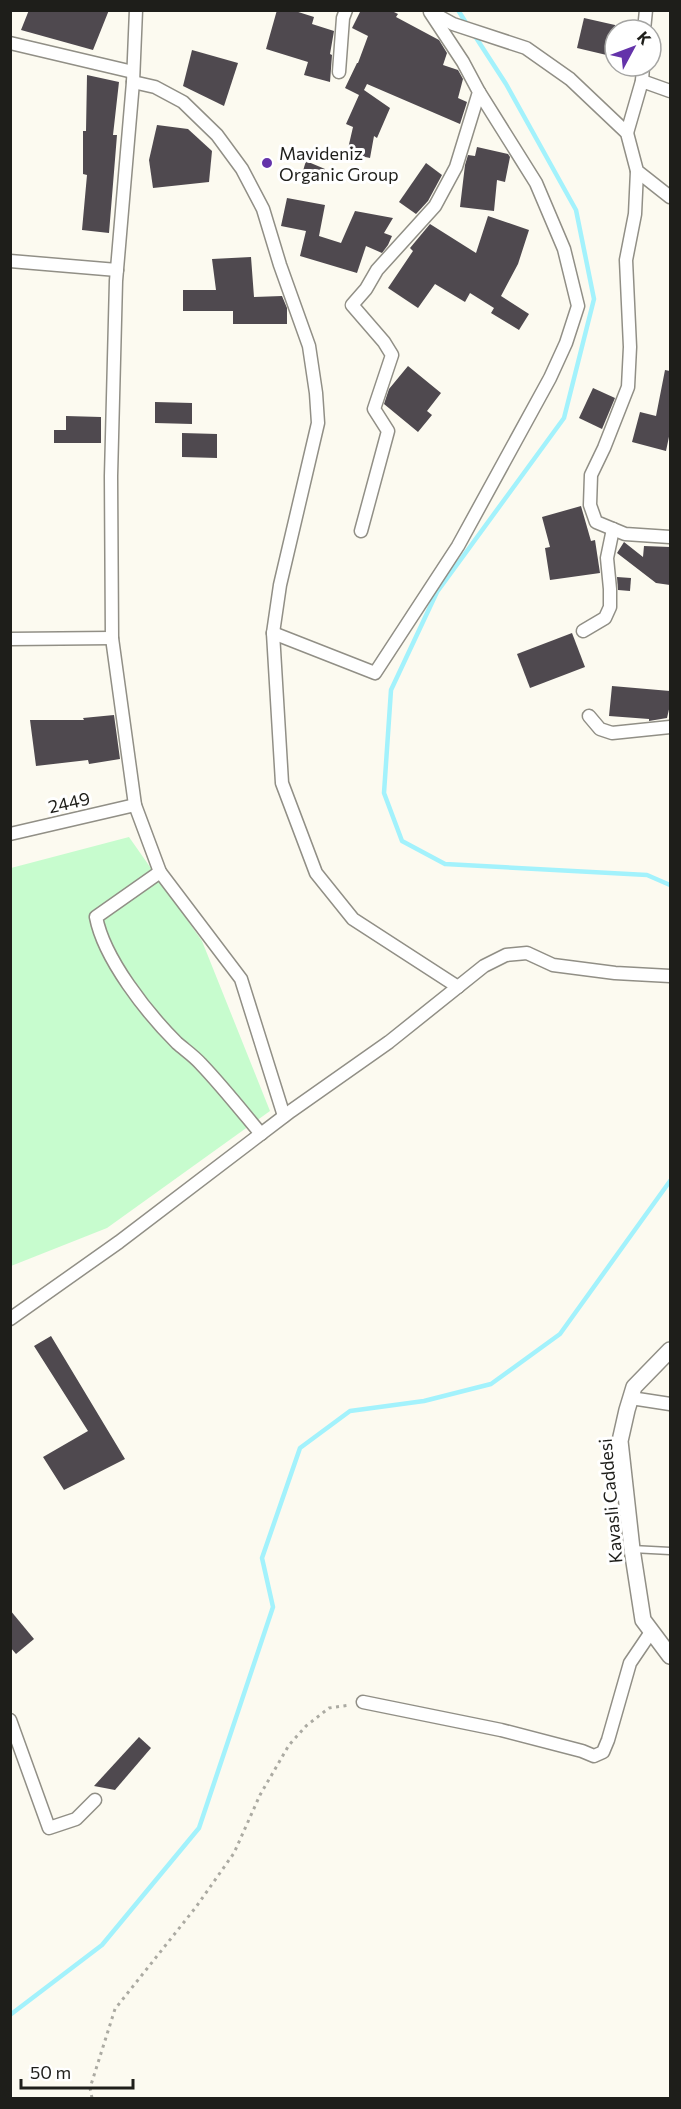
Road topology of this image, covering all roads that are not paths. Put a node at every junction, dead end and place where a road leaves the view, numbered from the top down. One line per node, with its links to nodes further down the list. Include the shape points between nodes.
1 (136, 10): 6 (street)
2 (346, 10): 5 (street)
3 (429, 11): 9 (street); 10 (street, via 453,24 526,48 570,79)
4 (10, 44): 6 (street)
5 (339, 72)
6 (133, 77): 14 (street); 19 (street, via 183,102 217,135 242,169 263,209 309,346 318,423 280,585)
7 (642, 81): 8 (street); 10 (street)
8 (670, 91)
9 (479, 92): 16 (street, via 456,167 435,206 377,270 352,305 392,355 374,409 388,431); 19 (street, via 536,183 564,249 578,306 566,343 458,546 375,673)
10 (627, 133): 11 (street)
11 (637, 171): 12 (street); 15 (street, via 635,214 626,260 628,387 591,475 590,505 596,522)
12 (670, 197)
13 (10, 261): 14 (street)
14 (117, 270): 20 (street, via 111,476)
15 (613, 529): 17 (street, via 625,534); 18 (street, via 607,558 610,608 605,618)
16 (361, 531)
17 (670, 537)
18 (583, 631)
19 (273, 633): 28 (street, via 282,783 316,873 353,919)
20 (112, 638): 21 (street); 24 (street)
21 (10, 639)
22 (589, 716): 23 (street, via 600,729 612,733)
23 (670, 727)
24 (135, 805): 25 (street, 2449); 26 (street)
25 (10, 834)
26 (160, 872): 29 (street, via 241,979); 30 (street, via 96,917 98,931 112,962 140,998)
27 (670, 976): 28 (street, via 553,965 527,953 506,955 484,966)
28 (458, 987): 29 (street, via 389,1042)
29 (284, 1116): 30 (street)
30 (261, 1134): 31 (street)
31 (10, 1319)
32 (670, 1350): 33 (street, Kavasli Caddesi, via 634,1387)
33 (631, 1398): 34 (street); 35 (street, Kavasli Caddesi, via 620,1441)
34 (670, 1404)
35 (632, 1549): 36 (lane); 37 (street, Kavasli Caddesi, via 643,1620)
36 (670, 1551)
37 (651, 1632): 38 (street, Kavasli Caddesi); 39 (street, via 630,1663 603,1752 594,1756 501,1730)
38 (670, 1656)
39 (363, 1702)
40 (10, 1720): 41 (street, via 49,1828 76,1818)
41 (95, 1800)

